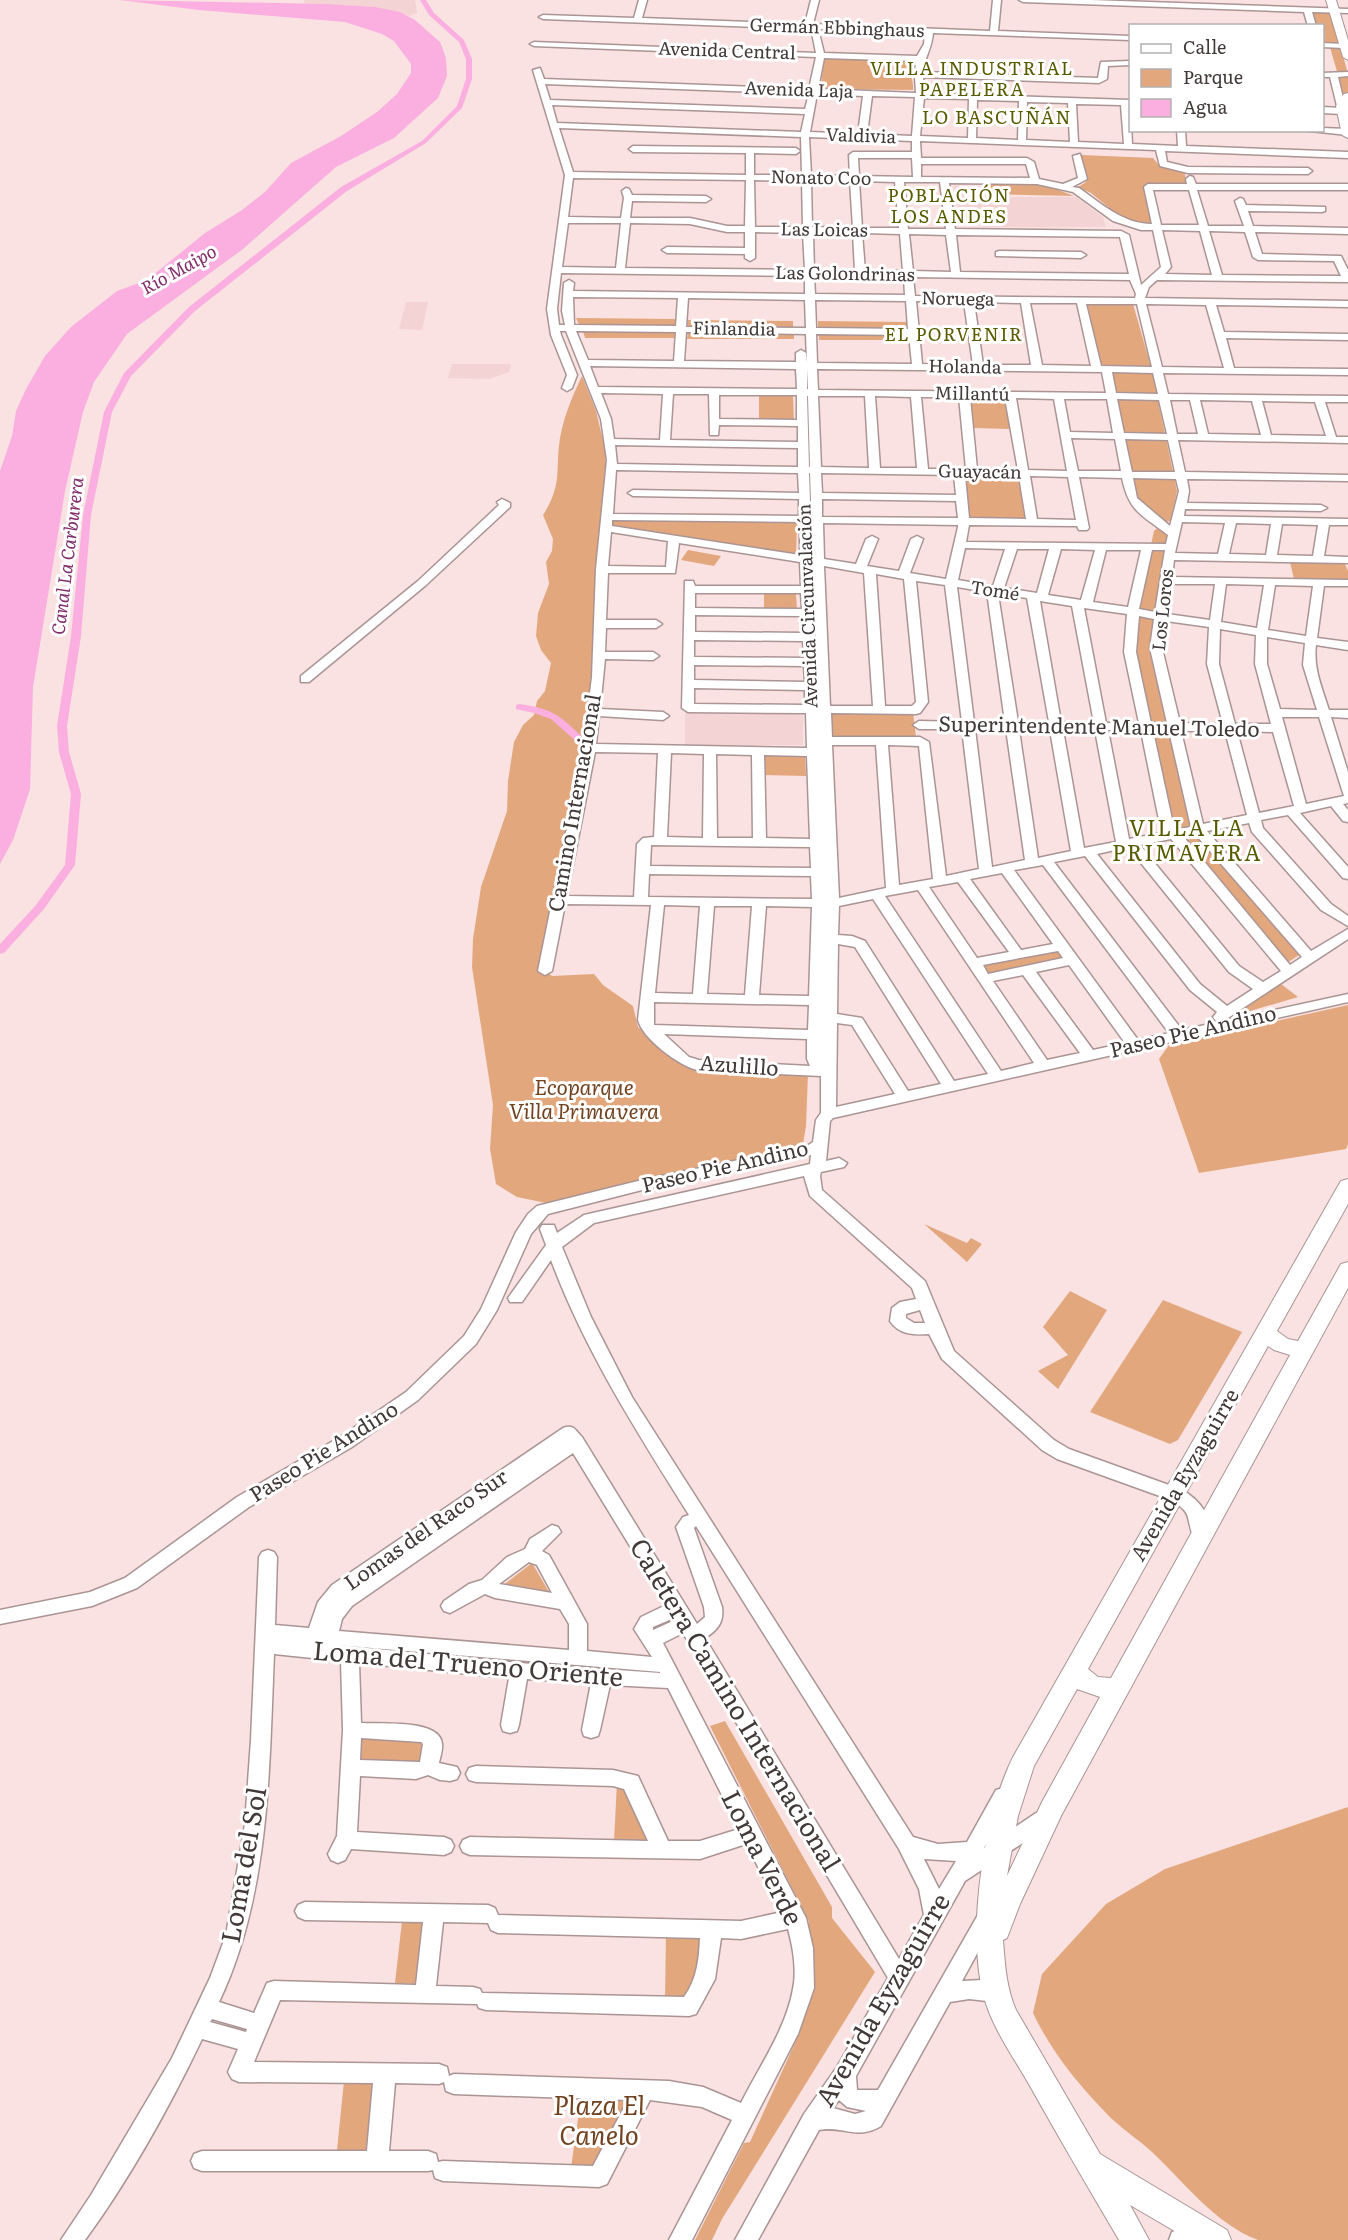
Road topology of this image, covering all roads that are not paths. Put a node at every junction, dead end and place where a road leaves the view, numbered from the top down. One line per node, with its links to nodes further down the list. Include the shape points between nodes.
1 (643, 0): 9 (street)
2 (815, 0): 11 (street, via 809,24)
3 (997, 0): 13 (street)
4 (1023, 0): 5 (street)
5 (1307, 10): 6 (street); 10 (street)
6 (1333, 10): 7 (main road); 17 (main road)
7 (1348, 12)
8 (543, 17): 9 (street, Germán Ebbinghaus)
9 (639, 23): 11 (street, Germán Ebbinghaus)
10 (1311, 24)
11 (812, 27): 12 (street, Germán Ebbinghaus); 18 (street, Avenida Circunvalación)
12 (929, 32): 13 (street, Germán Ebbinghaus); 19 (street, via 928,43)
13 (994, 34): 14 (street, Germán Ebbinghaus)
14 (1129, 39)
15 (534, 44): 18 (street, Avenida Central)
16 (1324, 45): 17 (street)
17 (1346, 51)
18 (820, 55): 19 (street, Avenida Central); 28 (street, Avenida Circunvalación)
19 (916, 59): 25 (street)
20 (1129, 63): 25 (street, via 1104,64 1102,80)
21 (537, 70): 26 (street)
22 (1324, 73): 23 (street)
23 (1333, 74): 24 (street); 36 (street)
24 (1348, 74)
25 (916, 76): 30 (street)
26 (540, 81): 27 (street, Avenida Laja); 34 (street)
27 (650, 85): 28 (street, Avenida Laja); 37 (street)
28 (814, 91): 29 (street, Avenida Laja); 39 (street, Avenida Circunvalación)
29 (868, 92): 30 (street, Avenida Laja); 46 (street)
30 (920, 94): 31 (street, Avenida Laja); 47 (street)
31 (974, 97): 32 (street, Avenida Laja); 48 (street)
32 (1023, 99): 33 (street, Avenida Laja); 49 (street)
33 (1072, 101): 35 (street, Avenida Laja); 50 (street)
34 (546, 102): 37 (street); 40 (street)
35 (1128, 103): 51 (street)
36 (1344, 104): 38 (street); 44 (main road)
37 (646, 106): 39 (street); 41 (street)
38 (1324, 110)
39 (811, 112): 45 (street, Avenida Circunvalación)
40 (554, 124): 41 (street, Valdivia); 63 (street)
41 (642, 128): 45 (street, Valdivia)
42 (1324, 131): 44 (street)
43 (1181, 132): 53 (street)
44 (1348, 133)
45 (805, 134): 46 (street, Valdivia); 55 (street, Avenida Circunvalación); 66 (street, Avenida Circunvalación)
46 (862, 136): 47 (street, Valdivia)
47 (916, 138): 48 (street, Valdivia); 61 (street)
48 (972, 140): 49 (street, Valdivia)
49 (1022, 142): 50 (street, Valdivia)
50 (1074, 143): 51 (street, Valdivia)
51 (1128, 145): 52 (street, Valdivia)
52 (1160, 147): 53 (street, Valdivia); 62 (street, via 1163,164)
53 (1182, 148): 57 (street, Valdivia)
54 (750, 150): 55 (street); 56 (street, via 706,150 705,158); 65 (street)
55 (796, 151): 66 (street, Avenida Circunvalación)
56 (678, 154): 59 (street); 60 (street)
57 (1348, 155)
58 (1077, 156): 72 (street, via 1083,179)
59 (631, 158): 63 (street, Nonato Coo); 64 (street, Nonato Coo)
60 (665, 158)
61 (916, 158): 67 (street, via 854,154); 69 (street); 71 (street, via 1029,162)
62 (1188, 170): 74 (street); 75 (street, via 1307,170)
63 (569, 175): 76 (street)
64 (707, 177): 65 (street, Nonato Coo); 77 (street, via 706,202 627,195)
65 (750, 178): 66 (street, Nonato Coo); 79 (street)
66 (802, 178): 67 (street, Nonato Coo); 80 (street, Avenida Circunvalación)
67 (854, 179): 68 (street, Nonato Coo); 83 (street)
68 (899, 179): 69 (street, Nonato Coo); 84 (street)
69 (917, 179): 70 (street, Nonato Coo)
70 (944, 180): 71 (street, Nonato Coo); 86 (street)
71 (1035, 181): 72 (street, Nonato Coo)
72 (1066, 186): 78 (street, Nonato Coo, via 1084,194 1116,219)
73 (1348, 187): 75 (street)
74 (1193, 188): 75 (street); 78 (street, via 1148,188); 81 (street)
75 (1314, 188): 82 (street, via 1324,211 1241,205)
76 (563, 220): 77 (street, Las Loicas); 89 (street)
77 (626, 221): 79 (street, Las Loicas, via 690,221 719,229); 90 (street)
78 (1156, 229): 81 (street, Nonato Coo); 98 (street, via 1166,267)
79 (749, 230): 80 (street, Las Loicas); 91 (street, via 749,254 667,247)
80 (803, 230): 83 (street, Las Loicas); 92 (street, Avenida Circunvalación)
81 (1204, 230): 82 (street, Nonato Coo); 99 (street)
82 (1249, 230): 85 (street, Nonato Coo); 100 (street, via 1258,257 1338,258)
83 (857, 231): 84 (street, Las Loicas); 93 (street)
84 (904, 231): 86 (street, Las Loicas); 94 (street)
85 (1348, 231)
86 (950, 232): 87 (street, Las Loicas); 95 (street)
87 (996, 232): 88 (street, Las Loicas); 96 (street, via 1000,257 1080,252)
88 (1122, 234): 97 (street, Los Loros)
89 (556, 270): 90 (street, Las Golondrinas); 112 (street)
90 (620, 271): 91 (street, Las Golondrinas)
91 (667, 272): 92 (street, Las Golondrinas)
92 (804, 273): 93 (street, Las Golondrinas); 104 (street, Avenida Circunvalación)
93 (860, 274): 94 (street, Las Golondrinas)
94 (908, 274): 95 (street, Las Golondrinas); 106 (street)
95 (956, 275): 96 (street, Las Golondrinas)
96 (1085, 276): 97 (street, Las Golondrinas)
97 (1134, 277): 105 (street, Los Loros)
98 (1152, 277): 99 (street); 105 (street)
99 (1218, 278): 100 (street)
100 (1348, 279)
101 (569, 283): 102 (street, Camino Internacional)
102 (568, 294): 103 (street, Noruega); 113 (street, Camino Internacional)
103 (683, 296): 104 (street, Noruega); 114 (street)
104 (805, 298): 106 (street, Noruega); 115 (street, Avenida Circunvalación)
105 (1140, 298): 109 (street, Noruega); 110 (street, Noruega); 126 (street, Los Loros)
106 (911, 299): 107 (street, Noruega); 116 (street)
107 (969, 300): 108 (street, Noruega); 123 (street)
108 (1025, 300): 109 (street, Noruega); 124 (street)
109 (1081, 301): 125 (street)
110 (1210, 302): 111 (street, Noruega); 117 (street)
111 (1348, 304)
112 (554, 328): 113 (street, Finlandia); 129 (street, via 572,375)
113 (570, 328): 114 (street, Finlandia); 119 (street, Camino Internacional)
114 (681, 329): 115 (street, Finlandia); 120 (street)
115 (806, 330): 116 (street, Finlandia); 121 (street, Avenida Circunvalación)
116 (914, 332): 122 (street)
117 (1220, 335): 118 (street); 127 (street)
118 (1348, 337)
119 (583, 363): 120 (street, Holanda); 130 (street, Camino Internacional)
120 (679, 364): 121 (street, Holanda)
121 (807, 365): 122 (street, Holanda); 133 (street, Avenida Circunvalación)
122 (917, 367): 123 (street, Holanda)
123 (978, 368): 124 (street, Holanda)
124 (1037, 368): 125 (street, Holanda)
125 (1101, 369): 126 (street, Holanda); 139 (street)
126 (1157, 369): 127 (street, Holanda); 140 (street, Los Loros)
127 (1230, 370): 128 (street, Holanda)
128 (1348, 372)
129 (567, 388)
130 (595, 390): 131 (street, Millantú); 154 (street, Camino Internacional)
131 (668, 391): 132 (street, Millantú); 155 (street)
132 (714, 391): 133 (street, Millantú); 145 (street)
133 (807, 391): 134 (street, Millantú); 146 (street, Avenida Circunvalación); 159 (street, Avenida Circunvalación)
134 (870, 392): 135 (street, Millantú); 160 (street)
135 (916, 394): 136 (street, Millantú); 161 (street)
136 (964, 394): 137 (street, Millantú); 163 (street)
137 (1010, 395): 138 (street, Millantú); 164 (street)
138 (1058, 395): 139 (street, Millantú); 147 (street)
139 (1111, 396): 140 (street, Millantú); 148 (street)
140 (1164, 397): 141 (street, Millantú); 149 (street, Los Loros)
141 (1194, 397): 142 (street, Millantú); 150 (street)
142 (1256, 398): 143 (street, Millantú); 151 (street)
143 (1319, 398): 144 (street, Millantú); 152 (street)
144 (1348, 399)
145 (714, 422): 146 (street); 156 (street)
146 (803, 423): 157 (street, Avenida Circunvalación)
147 (1066, 435): 148 (street); 165 (street)
148 (1119, 436): 149 (street); 166 (street)
149 (1173, 437): 150 (street); 167 (street, Los Loros)
150 (1204, 438): 151 (street)
151 (1267, 439): 152 (street)
152 (1332, 440): 153 (street)
153 (1348, 440)
154 (611, 442): 155 (street); 158 (street, Camino Internacional)
155 (665, 443): 156 (street)
156 (714, 444): 157 (street)
157 (803, 445): 159 (street, Avenida Circunvalación)
158 (611, 467): 159 (street, Guayacán); 183 (street, Camino Internacional)
159 (810, 470): 160 (street, Guayacán); 170 (street, Avenida Circunvalación)
160 (875, 471): 161 (street, Guayacán)
161 (923, 471): 162 (street, Guayacán)
162 (959, 472): 163 (street, Guayacán); 171 (street)
163 (972, 472): 164 (street, Guayacán)
164 (1023, 472): 165 (street, Guayacán); 180 (street)
165 (1073, 473): 166 (street, Guayacán); 180 (street, via 1083,526)
166 (1126, 474): 167 (street, Guayacán); 184 (street, via 1134,502)
167 (1181, 475): 168 (street, Guayacán); 173 (street, Los Loros)
168 (1348, 478)
169 (633, 493): 170 (street)
170 (810, 496): 171 (street); 176 (street, Avenida Circunvalación)
171 (962, 498): 178 (street)
172 (502, 502): 228 (street, via 506,506 468,542)
173 (1181, 506): 174 (street); 175 (street, Los Loros)
174 (1321, 508)
175 (1178, 519): 177 (street); 184 (street, Los Loros)
176 (811, 520): 178 (street); 183 (street); 198 (street, Avenida Circunvalación)
177 (1231, 520): 179 (street); 194 (street)
178 (964, 521): 180 (street); 188 (street)
179 (1277, 521): 181 (street); 195 (street)
180 (1032, 522)
181 (1324, 522): 182 (street); 196 (street)
182 (1348, 522)
183 (606, 526): 187 (street, Tomé); 199 (street, Camino Internacional)
184 (1174, 534): 193 (street, Los Loros)
185 (872, 539): 200 (street)
186 (917, 539): 201 (street)
187 (674, 540): 198 (street, Tomé); 199 (street, via 671,571)
188 (962, 545): 189 (street); 207 (street)
189 (1012, 546): 190 (street); 209 (street)
190 (1056, 546): 191 (street); 210 (street)
191 (1101, 547): 192 (street); 211 (street)
192 (1147, 547): 193 (street); 213 (street)
193 (1170, 552): 194 (street); 202 (street, Los Loros)
194 (1223, 557): 195 (street)
195 (1271, 558): 196 (street)
196 (1318, 559): 197 (street)
197 (1348, 560)
198 (812, 562): 200 (street, Tomé); 208 (street, Avenida Circunvalación); 231 (street, Avenida Circunvalación)
199 (602, 569): 216 (street, Camino Internacional)
200 (865, 570): 201 (street, Tomé); 232 (street)
201 (906, 577): 207 (street, Tomé); 233 (street, via 922,702)
202 (1165, 580): 203 (street); 215 (street, Los Loros)
203 (1221, 581): 204 (street); 218 (street)
204 (1270, 582): 205 (street); 219 (street)
205 (1319, 582): 206 (street); 222 (street)
206 (1348, 583)
207 (951, 584): 209 (street, Tomé); 240 (street)
208 (807, 590): 212 (street, via 689,586); 214 (street, Avenida Circunvalación)
209 (995, 591): 210 (street, Tomé); 241 (street)
210 (1037, 597): 211 (street, Tomé); 242 (street)
211 (1082, 604): 213 (street, Tomé); 243 (street)
212 (689, 611): 214 (street); 220 (street)
213 (1133, 612): 215 (street, Tomé); 244 (street, via 1130,652)
214 (808, 613): 221 (street, Avenida Circunvalación)
215 (1159, 616): 218 (street, Tomé); 245 (street, Los Loros, via 1157,652)
216 (600, 624): 217 (street); 224 (street, Camino Internacional)
217 (656, 624)
218 (1215, 625): 219 (street, Tomé); 246 (street, via 1213,664)
219 (1263, 633): 222 (street, Tomé); 235 (street, via 1261,664)
220 (688, 636): 221 (street); 226 (street)
221 (809, 637): 227 (street, Avenida Circunvalación)
222 (1311, 640): 223 (street, Tomé); 236 (street, via 1309,665)
223 (1348, 646)
224 (599, 655): 225 (street); 234 (street, Camino Internacional)
225 (653, 656)
226 (688, 661): 227 (street); 229 (street)
227 (810, 662): 230 (street, Avenida Circunvalación)
228 (305, 679)
229 (687, 684): 230 (street); 231 (street, via 688,708)
230 (811, 686): 231 (street, Avenida Circunvalación)
231 (818, 708): 232 (street); 250 (street, Avenida Circunvalación)
232 (879, 709): 233 (street)
233 (916, 710): 239 (street)
234 (593, 712): 238 (street); 251 (street, Camino Internacional)
235 (1274, 714): 236 (street, Superintendente Manuel Toledo); 247 (street)
236 (1324, 714): 237 (street, Superintendente Manuel Toledo); 255 (street)
237 (1348, 714)
238 (663, 716)
239 (919, 725): 240 (street, Superintendente Manuel Toledo); 248 (street)
240 (969, 726): 241 (street, Superintendente Manuel Toledo); 273 (street)
241 (1012, 726): 242 (street, Superintendente Manuel Toledo); 269 (street)
242 (1056, 726): 243 (street, Superintendente Manuel Toledo); 268 (street, via 1074,842)
243 (1101, 727): 244 (street, Superintendente Manuel Toledo); 267 (street)
244 (1146, 728): 245 (street, Superintendente Manuel Toledo); 262 (street, via 1167,825)
245 (1175, 728): 246 (street, Superintendente Manuel Toledo); 261 (street, Los Loros)
246 (1231, 728): 247 (street, Superintendente Manuel Toledo); 259 (street)
247 (1278, 728): 258 (street)
248 (920, 741): 249 (street); 276 (street, via 925,745)
249 (882, 742): 250 (street); 278 (street)
250 (817, 745): 254 (street); 266 (street, Avenida Circunvalación); 285 (street, Avenida Circunvalación)
251 (589, 748): 252 (street); 280 (street, Camino Internacional)
252 (665, 749): 253 (street); 263 (street)
253 (710, 750): 254 (street); 264 (street)
254 (758, 751): 265 (street)
255 (1348, 793)
256 (1348, 799): 257 (street)
257 (1334, 802): 258 (street); 260 (street)
258 (1296, 809): 259 (street); 274 (street)
259 (1254, 818): 261 (street); 286 (street, via 1257,828 1326,907)
260 (1348, 818)
261 (1198, 829): 262 (street); 291 (street, Los Loros)
262 (1175, 834): 267 (street); 296 (street)
263 (653, 842): 264 (street); 271 (street)
264 (710, 842): 265 (street)
265 (759, 843): 266 (street)
266 (817, 843): 272 (street, Avenida Circunvalación)
267 (1127, 844): 268 (street); 298 (street, via 1234,969)
268 (1083, 852): 269 (street); 304 (street, via 1195,987)
269 (1039, 861): 270 (street); 309 (street)
270 (1005, 868): 273 (street); 289 (street)
271 (643, 870): 272 (street); 281 (street)
272 (818, 872): 285 (street, Avenida Circunvalación)
273 (986, 872): 275 (street)
274 (1348, 875)
275 (963, 877): 276 (street); 290 (street)
276 (940, 881): 277 (street)
277 (921, 885): 278 (street); 293 (street)
278 (893, 891): 279 (street)
279 (877, 894): 285 (street); 314 (street)
280 (558, 900): 281 (street); 295 (street, Camino Internacional)
281 (641, 901): 282 (street)
282 (658, 901): 283 (street); 299 (street)
283 (707, 902): 284 (street); 301 (street)
284 (759, 903): 285 (street); 302 (street)
285 (826, 904): 288 (street, Avenida Circunvalación); 303 (street, Avenida Circunvalación)
286 (1348, 922)
287 (1348, 933): 291 (street)
288 (831, 939): 305 (street, Avenida Circunvalación); 315 (street, via 860,944)
289 (1062, 946): 290 (street); 292 (street)
290 (1018, 955): 293 (street)
291 (1310, 958): 296 (street)
292 (1072, 960): 294 (street); 310 (street)
293 (973, 963): 297 (street)
294 (1027, 970): 297 (street); 311 (street)
295 (545, 971)
296 (1289, 972): 298 (street)
297 (984, 979): 312 (street)
298 (1263, 989): 304 (street)
299 (647, 997): 301 (street); 306 (street, via 645,1023)
300 (1348, 998): 307 (street, Paseo Pie Andino)
301 (700, 999): 302 (street)
302 (752, 999): 303 (street)
303 (815, 1001): 308 (street, Avenida Circunvalación)
304 (1227, 1012): 307 (street)
305 (829, 1018): 313 (street, Avenida Circunvalación); 316 (street, via 857,1021)
306 (649, 1029): 308 (street); 313 (street, Azulillo, via 684,1060 697,1065)
307 (1200, 1030): 309 (street, Paseo Pie Andino)
308 (814, 1035): 313 (street, Avenida Circunvalación, via 815,1064)
309 (1178, 1035): 310 (street, Paseo Pie Andino)
310 (1134, 1045): 311 (street, Paseo Pie Andino)
311 (1089, 1055): 312 (street, Paseo Pie Andino)
312 (1043, 1065): 314 (street, Paseo Pie Andino)
313 (828, 1072): 317 (street, Avenida Circunvalación)
314 (997, 1076): 315 (street, Paseo Pie Andino)
315 (950, 1086): 316 (street, Paseo Pie Andino)
316 (904, 1097): 317 (street, Paseo Pie Andino)
317 (828, 1114): 318 (street, Avenida Circunvalación, via 823,1120)
318 (821, 1143): 320 (street, Avenida Circunvalación); 342 (street, Paseo Pie Andino, via 812,1150 543,1210 524,1232 489,1310 470,1340 412,1396 346,1442 243,1502 131,1583 82,1602)
319 (839, 1163): 320 (street)
320 (814, 1168): 322 (street, via 598,1216); 327 (street, via 815,1192 913,1277)
321 (1348, 1186): 329 (main road, Avenida Eyzaguirre)
322 (551, 1236): 324 (street); 325 (street)
323 (1348, 1269): 330 (main road, Avenida Eyzaguirre)
324 (535, 1270): 325 (street); 326 (street)
325 (562, 1271): 333 (street, via 604,1362)
326 (516, 1298)
327 (925, 1304): 328 (street); 328 (street, via 906,1306 898,1312 898,1320 911,1329)
328 (936, 1328): 331 (street, via 942,1346 955,1363 1048,1445)
329 (1265, 1334): 330 (main road, via 1282,1345); 332 (main road, Avenida Eyzaguirre)
330 (1304, 1350): 336 (main road, Avenida Eyzaguirre)
331 (1137, 1481): 332 (street); 334 (street, via 1154,1498)
332 (1174, 1494): 334 (main road, Avenida Eyzaguirre); 336 (street, via 1194,1507)
333 (700, 1518): 343 (street, via 685,1527 714,1617 710,1626); 364 (street)
334 (1159, 1520): 349 (main road, Avenida Eyzaguirre)
335 (552, 1532): 337 (street, via 536,1544)
336 (1202, 1535): 353 (main road, Avenida Eyzaguirre)
337 (531, 1555): 339 (street, via 493,1577); 340 (street, via 543,1560)
338 (268, 1557): 344 (street, Loma del Sol)
339 (488, 1586): 340 (street, via 495,1591); 341 (street, via 475,1589)
340 (564, 1602): 347 (street, via 578,1624)
341 (450, 1606)
342 (0, 1617)
343 (686, 1622): 345 (street, Caletera Camino Internacional, via 572,1437 356,1586 336,1611); 351 (street, Loma Verde, via 658,1636 654,1643); 378 (street, Caletera Camino Internacional)
344 (266, 1639): 345 (street, Loma del Trueno Oriente); 382 (street, Loma del Sol, via 252,1847 236,1935)
345 (319, 1645): 346 (street, Loma del Trueno Oriente); 348 (street)
346 (350, 1655): 350 (street, Loma del Trueno Oriente); 355 (street)
347 (578, 1658): 348 (street); 351 (street)
348 (549, 1664): 350 (street, Loma del Trueno Oriente); 352 (street, Loma del Trueno Oriente)
349 (1076, 1666): 353 (main road, via 1083,1680 1093,1686); 357 (main road, Avenida Eyzaguirre)
350 (519, 1671): 354 (street)
351 (667, 1673): 352 (street, Loma del Trueno Oriente); 363 (street, Loma Verde)
352 (602, 1677): 356 (street)
353 (1119, 1686): 362 (main road, Avenida Eyzaguirre)
354 (510, 1725)
355 (352, 1730): 358 (street, via 423,1734 433,1743); 359 (street)
356 (591, 1730)
357 (1022, 1764): 367 (main road, Avenida Eyzaguirre, via 1007,1804); 369 (street, Avenida Eyzaguirre)
358 (429, 1767): 359 (street, via 416,1771); 360 (street)
359 (351, 1768): 365 (street, via 343,1847)
360 (450, 1773)
361 (476, 1774): 368 (street, via 614,1778 631,1782)
362 (1051, 1810): 367 (street, Avenida Eyzaguirre, via 1028,1831); 377 (main road, Avenida Eyzaguirre, via 1007,1904)
363 (750, 1834): 368 (street, via 700,1850); 375 (street, Loma Verde)
364 (906, 1843): 369 (street, via 936,1854); 374 (street, via 929,1888)
365 (444, 1846)
366 (470, 1846): 368 (street)
367 (998, 1848): 370 (street, Avenida Eyzaguirre); 371 (main road, Avenida Eyzaguirre)
368 (662, 1849)
369 (972, 1849): 370 (street, Avenida Eyzaguirre)
370 (953, 1880): 374 (street, Avenida Eyzaguirre)
371 (992, 1908): 377 (main road, Avenida Eyzaguirre); 380 (street, Avenida Eyzaguirre)
372 (305, 1911): 373 (street)
373 (434, 1912): 376 (street, via 493,1919); 379 (street)
374 (934, 1914): 378 (street, Avenida Eyzaguirre)
375 (796, 1918): 376 (street, via 741,1930); 390 (street, Loma Verde, via 803,1948 804,1988 788,2034)
376 (711, 1930): 379 (street, via 709,1967 702,1989 689,2007)
377 (991, 1955): 381 (main road, Avenida Eyzaguirre)
378 (900, 1979): 387 (street, Avenida Eyzaguirre)
379 (424, 1994): 383 (street, via 274,1990)
380 (942, 1996): 381 (street, via 974,1988); 389 (street, Avenida Eyzaguirre)
381 (998, 1998): 392 (main road, Avenida Eyzaguirre)
382 (207, 2008): 383 (street); 384 (street, Loma del Sol)
383 (260, 2024): 385 (street)
384 (198, 2028): 385 (street); 395 (street, Loma del Sol, via 111,2183)
385 (251, 2043): 386 (street, via 239,2072)
386 (385, 2073): 388 (street); 394 (street)
387 (844, 2074): 389 (street, via 845,2090 852,2099 864,2103); 391 (street, Avenida Eyzaguirre)
388 (644, 2091): 390 (street, via 703,2097); 394 (street, via 599,2177)
389 (885, 2098): 391 (street, Avenida Eyzaguirre, via 866,2124 855,2125 835,2118)
390 (745, 2115): 396 (street, Loma Verde)
391 (812, 2121): 397 (street, Avenida Eyzaguirre)
392 (1086, 2158): 398 (main road, Avenida Eyzaguirre); 401 (main road, via 1121,2184)
393 (202, 2161): 394 (street)
394 (377, 2161)
395 (72, 2240)
396 (680, 2240)
397 (746, 2240)
398 (1135, 2240)
399 (1180, 2240): 400 (street)
400 (1194, 2240)
401 (1217, 2240)

